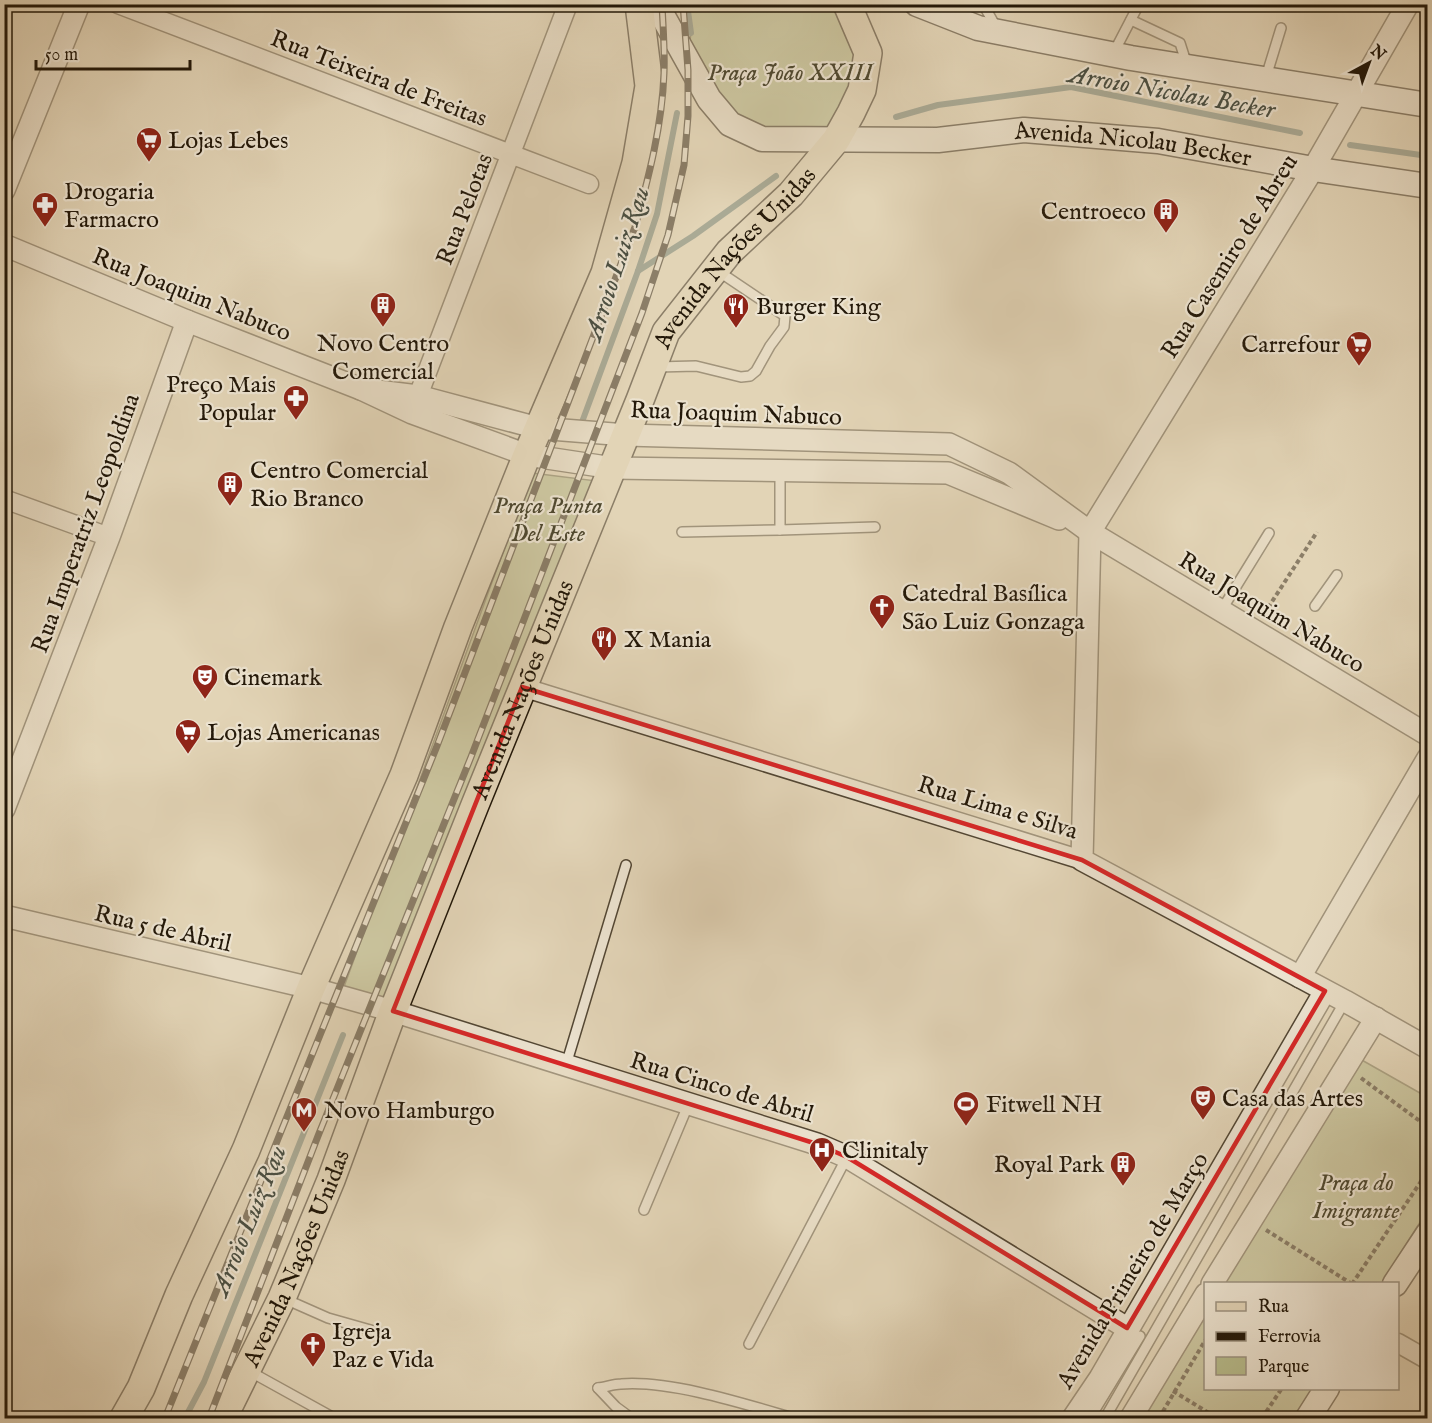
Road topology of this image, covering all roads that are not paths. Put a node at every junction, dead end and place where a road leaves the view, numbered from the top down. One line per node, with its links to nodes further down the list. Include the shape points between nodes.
1 (79, 4): 24 (street)
2 (118, 4): 20 (street, Rua Teixeira de Freitas)
3 (568, 4): 20 (street, Rua Pelotas)
4 (639, 4): 31 (main road, via 649,86 628,198 605,273)
5 (656, 4): 19 (main road, Avenida Nicolau Becker, via 709,99 730,124 762,138)
6 (847, 4): 19 (main road, Avenida Nações Unidas, via 868,54 862,90)
7 (917, 4): 13 (main road)
8 (982, 4): 13 (lane)
9 (1139, 4): 11 (lane)
10 (1408, 4): 17 (street, Rua Casemiro de Abreu)
11 (1131, 20): 14 (lane); 15 (lane, via 1180,44)
12 (1281, 28): 16 (lane)
13 (998, 32): 14 (main road)
14 (1113, 54): 15 (main road)
15 (1188, 67): 16 (main road)
16 (1266, 80): 17 (main road)
17 (1355, 94): 18 (main road); 21 (street, Rua Casemiro de Abreu)
18 (1428, 105)
19 (836, 140): 21 (main road, Avenida Nicolau Becker, via 938,140 1024,130 1158,141); 26 (main road, Avenida Nações Unidas, via 791,194)
20 (511, 154): 22 (street, Rua Teixeira de Freitas); 30 (street, Rua Pelotas)
21 (1313, 169): 23 (main road, Avenida Nicolau Becker); 40 (street, Rua Casemiro de Abreu)
22 (590, 184)
23 (1428, 186)
24 (4, 190)
25 (4, 245): 27 (street, Rua Joaquim Nabuco)
26 (716, 269): 28 (main road, Avenida Nações Unidas, via 666,332); 28 (lane, via 785,316 784,327 756,371 741,377 696,366)
27 (187, 321): 29 (street, Rua Joaquim Nabuco); 42 (street, Rua Imperatriz Leopoldina)
28 (652, 368): 32 (main road, Avenida Nações Unidas)
29 (361, 388): 30 (street, Rua Joaquim Nabuco); 33 (street, Rua Joaquim Nabuco, via 412,412)
30 (418, 396): 31 (street, Rua Joaquim Nabuco)
31 (538, 428): 32 (street, Rua Joaquim Nabuco); 33 (main road)
32 (626, 435): 34 (main road, Avenida Nações Unidas); 40 (street, Rua Joaquim Nabuco, via 949,444 1009,473)
33 (527, 455): 34 (street, Rua Joaquim Nabuco); 54 (main road, via 404,775)
34 (613, 468): 35 (street, Rua Joaquim Nabuco); 46 (main road, Avenida Nações Unidas)
35 (780, 471): 38 (lane); 40 (street, Rua Joaquim Nabuco, via 948,473)
36 (4, 499): 42 (street)
37 (875, 527): 38 (lane)
38 (780, 530): 39 (lane)
39 (682, 532)
40 (1090, 532): 45 (street, Rua Joaquim Nabuco); 50 (street)
41 (1269, 533): 45 (lane)
42 (109, 537): 49 (street, Rua Imperatriz Leopoldina)
43 (1336, 574): 44 (lane)
44 (1315, 606)
45 (1221, 611): 47 (street, Rua Joaquim Nabuco)
46 (522, 687): 50 (street, Rua Lima e Silva); 57 (main road, Avenida Nações Unidas)
47 (1428, 735)
48 (1428, 758): 53 (street)
49 (4, 809)
50 (1082, 860): 53 (street, Rua Lima e Silva)
51 (626, 865): 60 (lane)
52 (4, 916): 54 (street, Rua 5 de Abril)
53 (1300, 977): 55 (street, Rua Lima e Silva)
54 (311, 988): 57 (street, Rua Cinco de Abril); 77 (main road, via 246,1150)
55 (1325, 991): 56 (street, Rua Lima e Silva); 69 (street, Avenida Primeiro de Março)
56 (1345, 1000): 58 (street, Rua Lima e Silva); 71 (lane)
57 (393, 1011): 60 (street, Rua Cinco de Abril); 68 (main road, Avenida Nações Unidas, via 331,1180)
58 (1376, 1018): 59 (street, Rua Lima e Silva); 65 (street)
59 (1428, 1048)
60 (566, 1065): 61 (street, Rua Cinco de Abril)
61 (688, 1103): 62 (street, Rua Cinco de Abril, via 817,1143); 63 (lane)
62 (847, 1157): 69 (street, Rua Cinco de Abril); 72 (lane)
63 (644, 1210)
64 (1428, 1234): 66 (main road)
65 (1213, 1282)
66 (1396, 1282)
67 (1204, 1297): 85 (street)
68 (282, 1298): 70 (lane, via 328,1318); 75 (main road, Avenida Nações Unidas)
69 (1134, 1332): 71 (lane, Rua Cinco de Abril); 82 (street, Avenida Primeiro de Março); 83 (lane, Avenida Primeiro de Março)
70 (381, 1333)
71 (1150, 1339): 84 (lane)
72 (749, 1344)
73 (1399, 1344): 74 (street)
74 (1428, 1360)
75 (247, 1370): 78 (main road, Avenida Nações Unidas); 79 (lane)
76 (1326, 1390): 86 (main road)
77 (124, 1419)
78 (223, 1419)
79 (334, 1419)
80 (631, 1419): 81 (lane, via 598,1388 620,1384 671,1388)
81 (793, 1419)
82 (1073, 1419)
83 (1090, 1419)
84 (1105, 1419)
85 (1131, 1419)
86 (1308, 1419)

